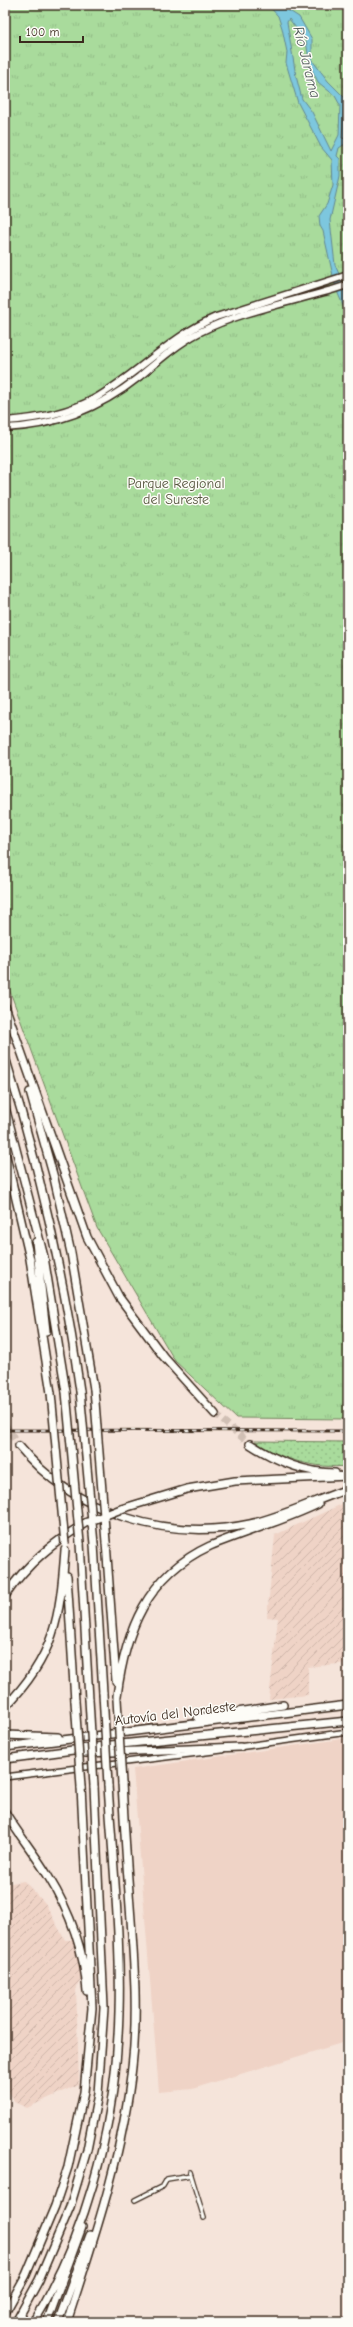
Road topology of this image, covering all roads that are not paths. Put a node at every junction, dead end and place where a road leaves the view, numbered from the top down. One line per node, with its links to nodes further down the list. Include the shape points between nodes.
1 (348, 275): 3 (main road, via 197,325 170,342 119,383 78,406 44,417)
2 (348, 285): 4 (main road, via 200,332 112,397 80,414 46,424)
3 (5, 421)
4 (5, 428)
5 (5, 1006): 6 (highway)
6 (21, 1055): 12 (highway, via 88,1237 119,1297 163,1356); 23 (highway, bridge, via 71,1253 94,1389)
7 (5, 1057): 39 (highway, bridge, via 41,1179 70,1321 80,1391 94,1544 119,2008 116,2063)
8 (5, 1107): 10 (highway)
9 (5, 1152): 11 (highway, via 30,1259)
10 (37, 1230): 11 (highway); 44 (highway, bridge, via 51,1291 66,1392 80,1543 104,2008 98,2094 87,2150 70,2207 39,2280)
11 (51, 1393): 21 (highway, bridge)
12 (215, 1414)
13 (250, 1444): 15 (highway, via 282,1463 298,1468)
14 (19, 1446): 18 (highway, via 34,1464 74,1494 123,1517 166,1526 208,1529 250,1524)
15 (348, 1473)
16 (348, 1476): 22 (highway, bridge, via 235,1481 187,1489 121,1509 87,1522 56,1540 34,1559)
17 (348, 1489): 18 (highway)
18 (337, 1493): 23 (highway, via 290,1518 211,1546 181,1563 166,1576 153,1590 128,1637)
19 (348, 1518): 20 (street)
20 (348, 1523)
21 (65, 1547): 26 (highway, via 62,1595 53,1635 43,1658); 38 (highway, bridge, via 91,1977 92,2008)
22 (5, 1596)
23 (116, 1698): 40 (highway, bridge, via 136,2004 132,2065)
24 (283, 1705): 28 (highway, via 180,1721)
25 (348, 1705): 28 (highway, Autovía del Nordeste)
26 (5, 1707)
27 (348, 1721): 34 (highway, Autovía del Nordeste)
28 (169, 1726): 31 (highway, Autovía del Nordeste)
29 (348, 1732): 33 (main road)
30 (5, 1735): 31 (highway)
31 (84, 1738): 32 (highway, Autovía del Nordeste)
32 (5, 1747)
33 (240, 1747): 34 (highway); 36 (main road)
34 (36, 1755): 35 (highway, Autovía del Nordeste)
35 (5, 1759)
36 (5, 1777)
37 (5, 1812): 38 (highway, via 56,1890 78,1942 86,1976)
38 (88, 2061): 43 (highway, via 68,2167 46,2228)
39 (108, 2126): 45 (highway, via 74,2238); 46 (highway, via 79,2239)
40 (123, 2130): 47 (highway, via 110,2179); 48 (highway, via 107,2194)
41 (134, 2200): 42 (street, via 163,2186 167,2179 190,2174)
42 (204, 2218)
43 (6, 2312)
44 (16, 2322)
45 (33, 2322)
46 (47, 2322)
47 (58, 2322)
48 (67, 2322)

